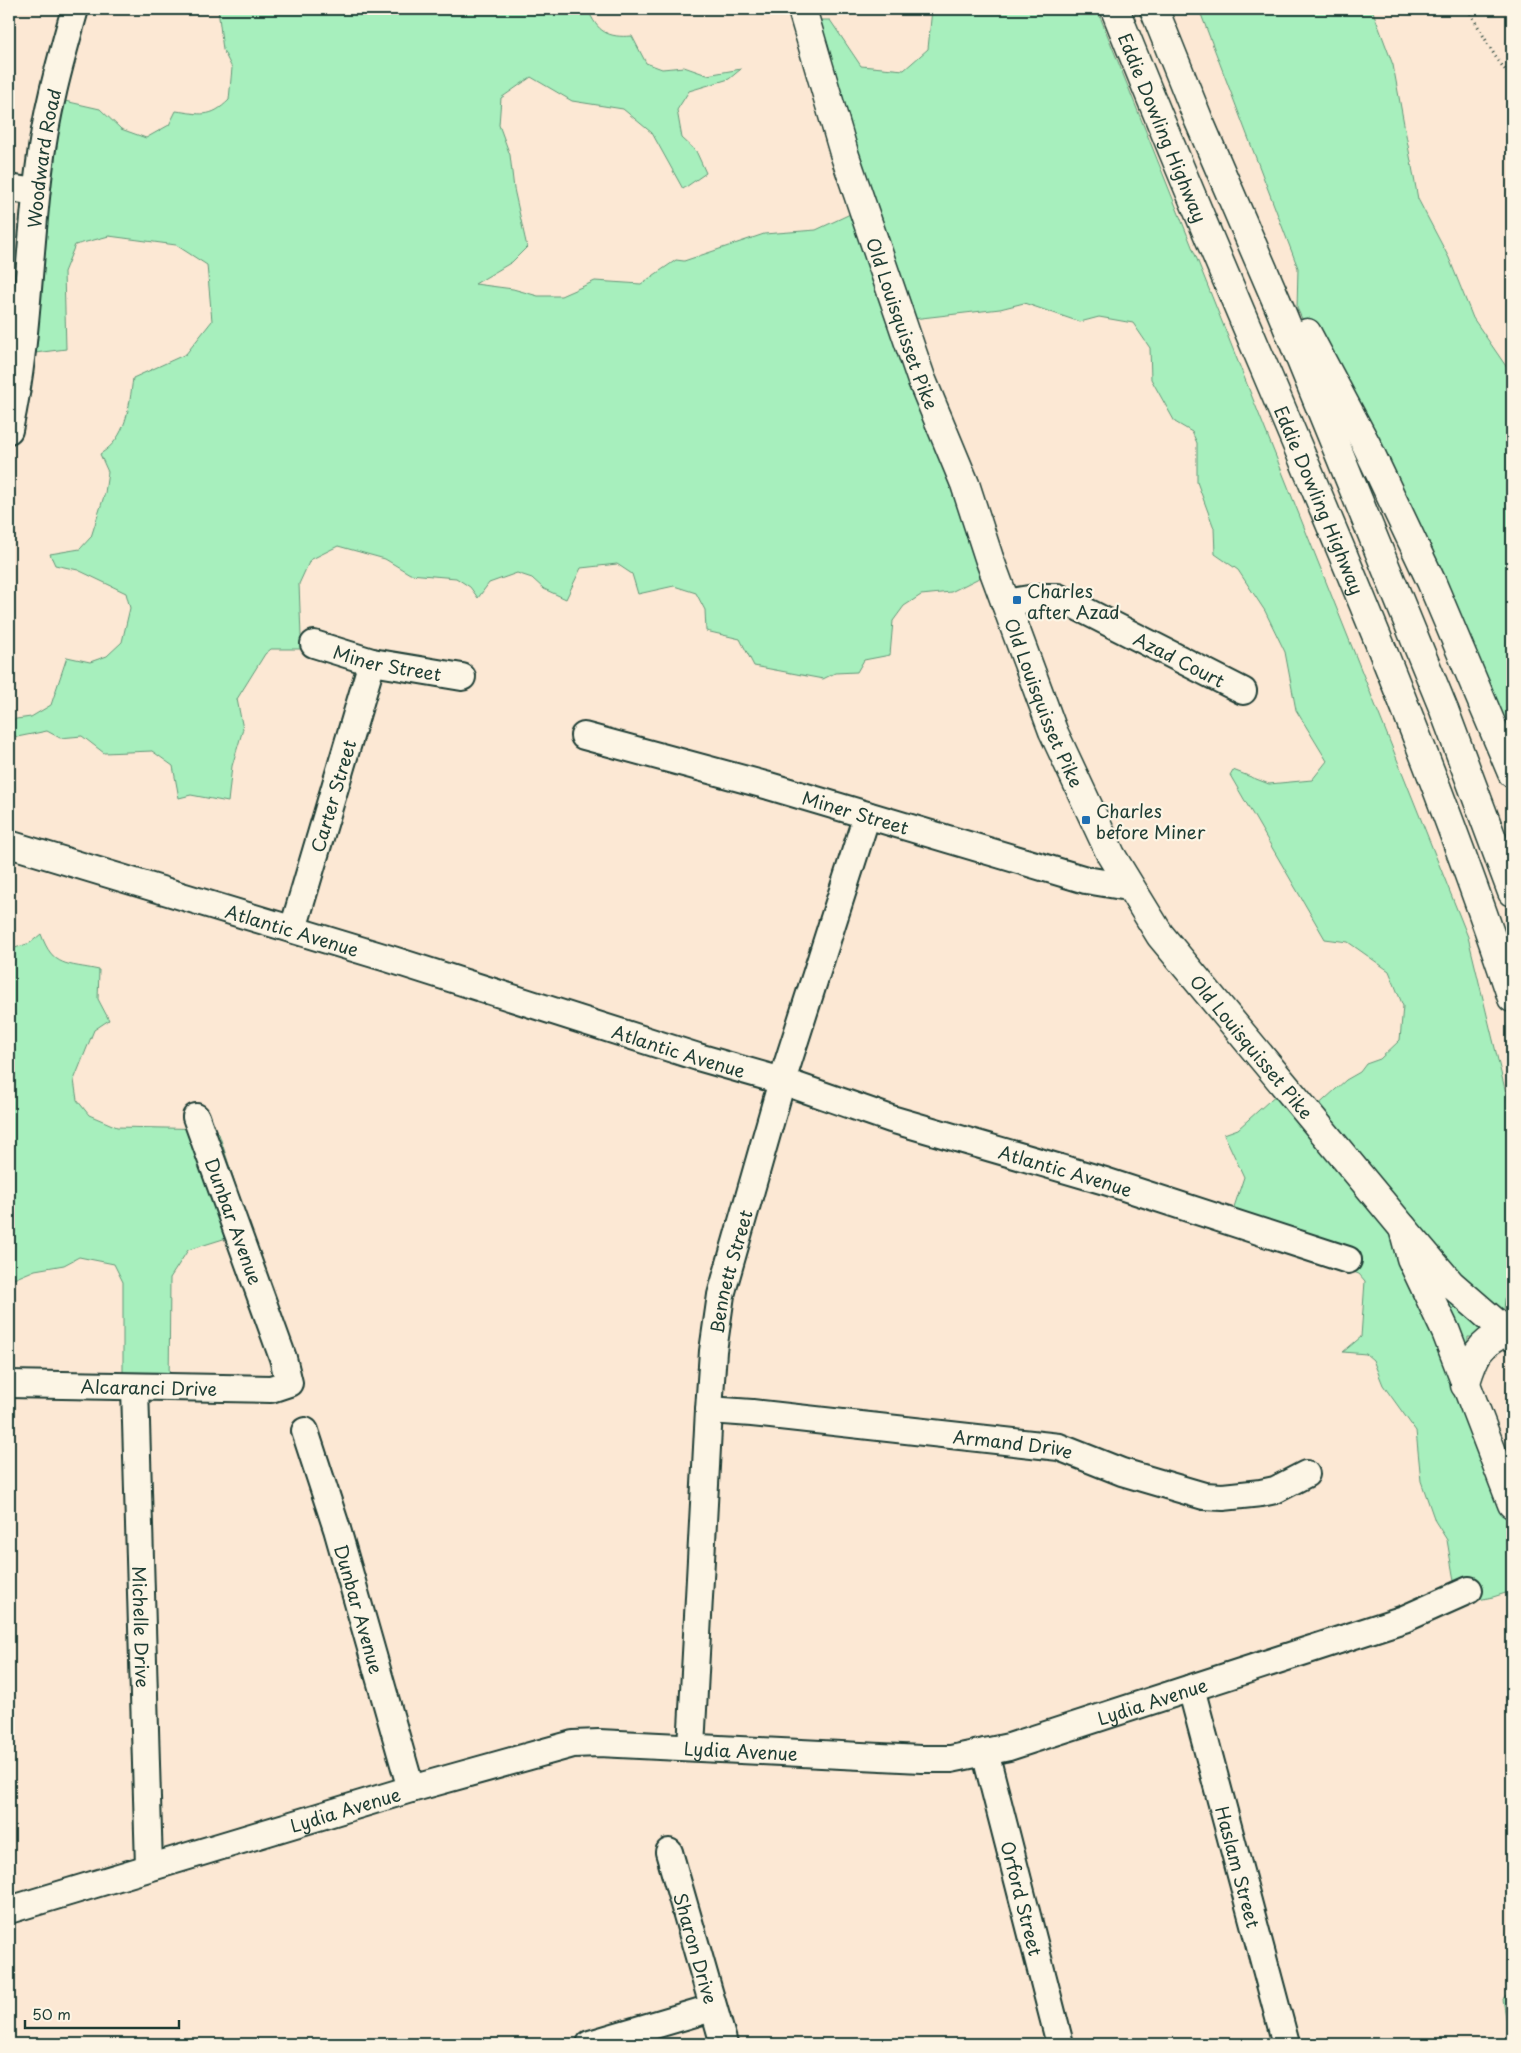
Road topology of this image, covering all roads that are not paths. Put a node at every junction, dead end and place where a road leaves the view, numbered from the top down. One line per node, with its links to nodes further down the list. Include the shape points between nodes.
1 (75, 9): 7 (street, Woodward Road, via 45,126)
2 (802, 9): 9 (main road, Old Louisquisset Pike, via 869,228 921,378 965,484)
3 (1115, 9): 21 (main road, Eddie Dowling Highway, via 1336,537 1423,755)
4 (1154, 9): 5 (main road, Eddie Dowling Highway)
5 (1198, 121): 15 (main road, via 1277,266 1313,346 1404,522); 19 (main road, Eddie Dowling Highway, via 1280,309 1444,710)
6 (9, 188): 7 (street)
7 (36, 192): 8 (street, Woodward Road, via 22,355)
8 (9, 430)
9 (1005, 604): 13 (street, Azad Court, via 1058,597); 18 (main road, Old Louisquisset Pike, via 1053,731)
10 (314, 644): 11 (street, Miner Street)
11 (372, 662): 12 (street, Miner Street); 20 (street, Carter Street)
12 (462, 677)
13 (1243, 690)
14 (584, 736): 16 (street, Miner Street)
15 (1512, 773)
16 (867, 815): 18 (street, Miner Street, via 1086,880); 22 (street, Bennett Street)
17 (9, 844): 20 (street, Atlantic Avenue)
18 (1128, 887): 24 (main road, Old Louisquisset Pike, via 1160,935)
19 (1512, 892)
20 (293, 929): 22 (street, Atlantic Avenue, via 698,1058)
21 (1512, 998)
22 (782, 1081): 25 (street, Atlantic Avenue, via 891,1119 1123,1186); 31 (street, Bennett Street, via 721,1295)
23 (196, 1117): 27 (street, Dunbar Avenue, via 284,1358)
24 (1403, 1228): 26 (main road, Old Louisquisset Pike, via 1451,1284); 29 (main road, via 1411,1258 1446,1332)
25 (1348, 1260)
26 (1509, 1334): 29 (main road, via 1487,1340 1472,1363)
27 (289, 1383): 30 (street, Alcaranci Drive, via 271,1389)
28 (9, 1384): 30 (street, Alcaranci Drive)
29 (1465, 1385): 34 (main road)
30 (135, 1388): 41 (street, Michelle Drive)
31 (709, 1410): 33 (street, Armand Drive, via 1058,1447 1122,1472 1204,1496 1223,1497 1275,1490); 37 (street, Bennett Street)
32 (305, 1432): 39 (street, Dunbar Avenue, via 337,1529)
33 (1306, 1474)
34 (1512, 1504)
35 (1469, 1590): 36 (street, Lydia Avenue, via 1404,1619)
36 (1191, 1688): 38 (street, Lydia Avenue); 47 (street, Haslam Street)
37 (691, 1747): 38 (street, Lydia Avenue, via 951,1759); 39 (street, Lydia Avenue, via 572,1744)
38 (985, 1752): 46 (street, Orford Street)
39 (411, 1789): 41 (street, Lydia Avenue)
40 (669, 1852): 43 (street, Sharon Drive)
41 (149, 1866): 42 (street, Lydia Avenue)
42 (9, 1910)
43 (712, 2008): 44 (street); 45 (street, Sharon Drive)
44 (590, 2044)
45 (724, 2044)
46 (1060, 2044)
47 (1286, 2044)

